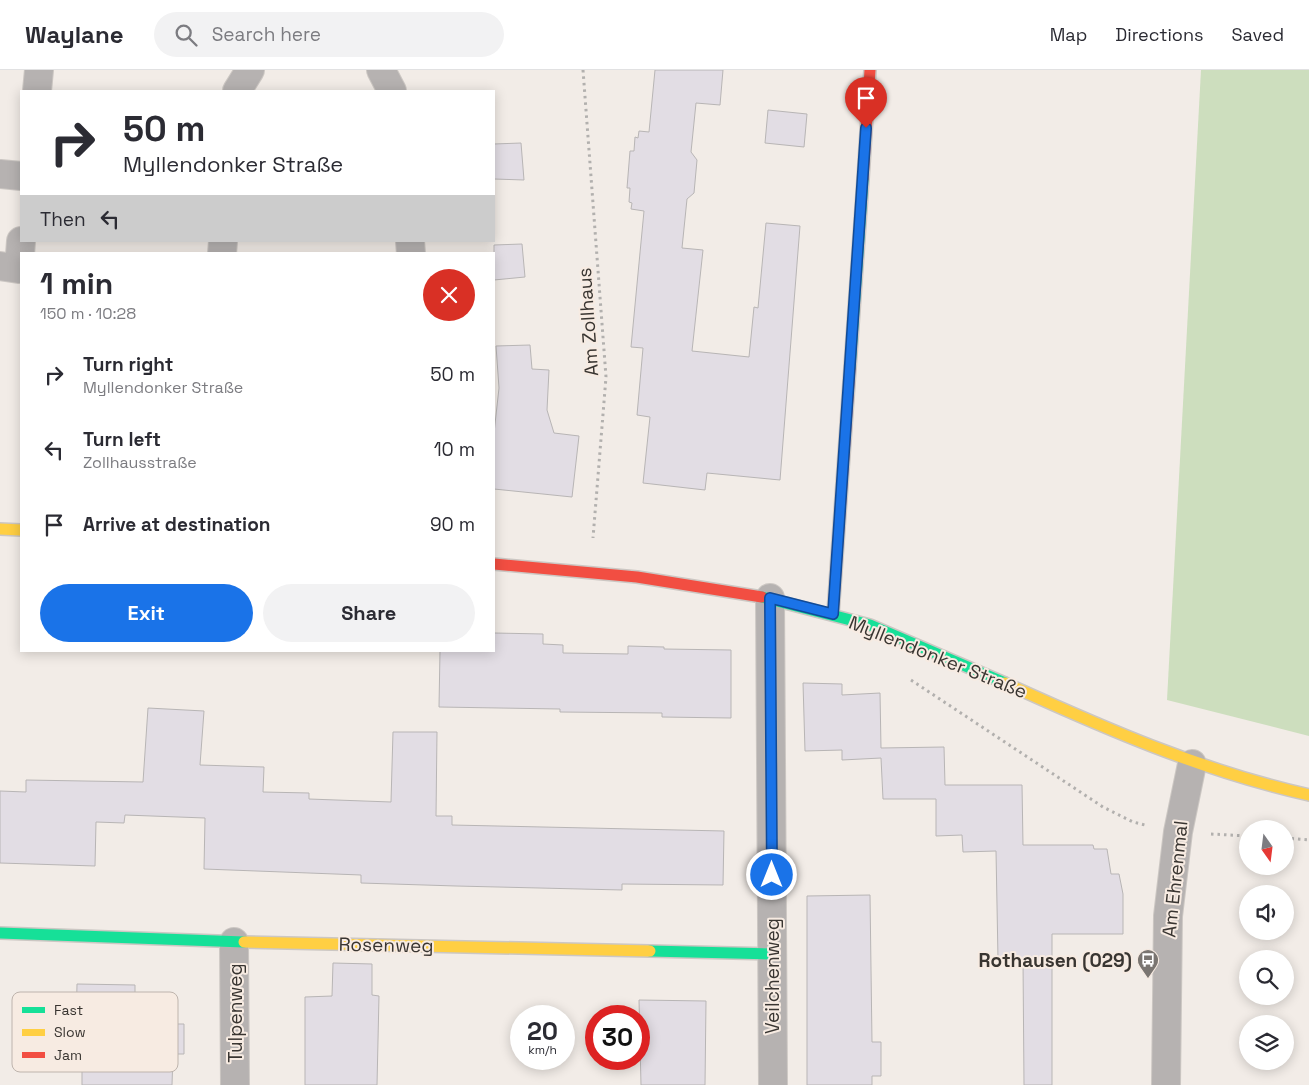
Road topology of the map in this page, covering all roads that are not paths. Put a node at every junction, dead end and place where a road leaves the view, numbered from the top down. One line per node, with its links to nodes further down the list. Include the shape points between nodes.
1 (39, 70): 5 (street)
2 (250, 70): 6 (street)
3 (381, 70): 7 (street)
4 (870, 70): 16 (street)
5 (37, 90)
6 (237, 90)
7 (391, 90)
8 (0, 174): 9 (street)
9 (20, 176)
10 (20, 259): 11 (street, via 19,268)
11 (0, 266)
12 (0, 529): 13 (street)
13 (20, 530)
14 (495, 564): 15 (street, Myllendonker Straße, via 685,582)
15 (770, 598): 16 (street, Myllendonker Straße); 21 (street, Veilchenweg)
16 (833, 614): 17 (street, Myllendonker Straße, via 909,641)
17 (1192, 764): 18 (street, Myllendonker Straße, via 1261,785); 24 (street, Am Ehrenmal, via 1178,832 1168,916)
18 (1309, 795)
19 (0, 933): 20 (street, Rosenweg)
20 (234, 942): 21 (street, Rosenweg); 22 (street, Tulpenweg)
21 (773, 954): 23 (street, Veilchenweg)
22 (235, 1085)
23 (773, 1085)
24 (1166, 1085)

